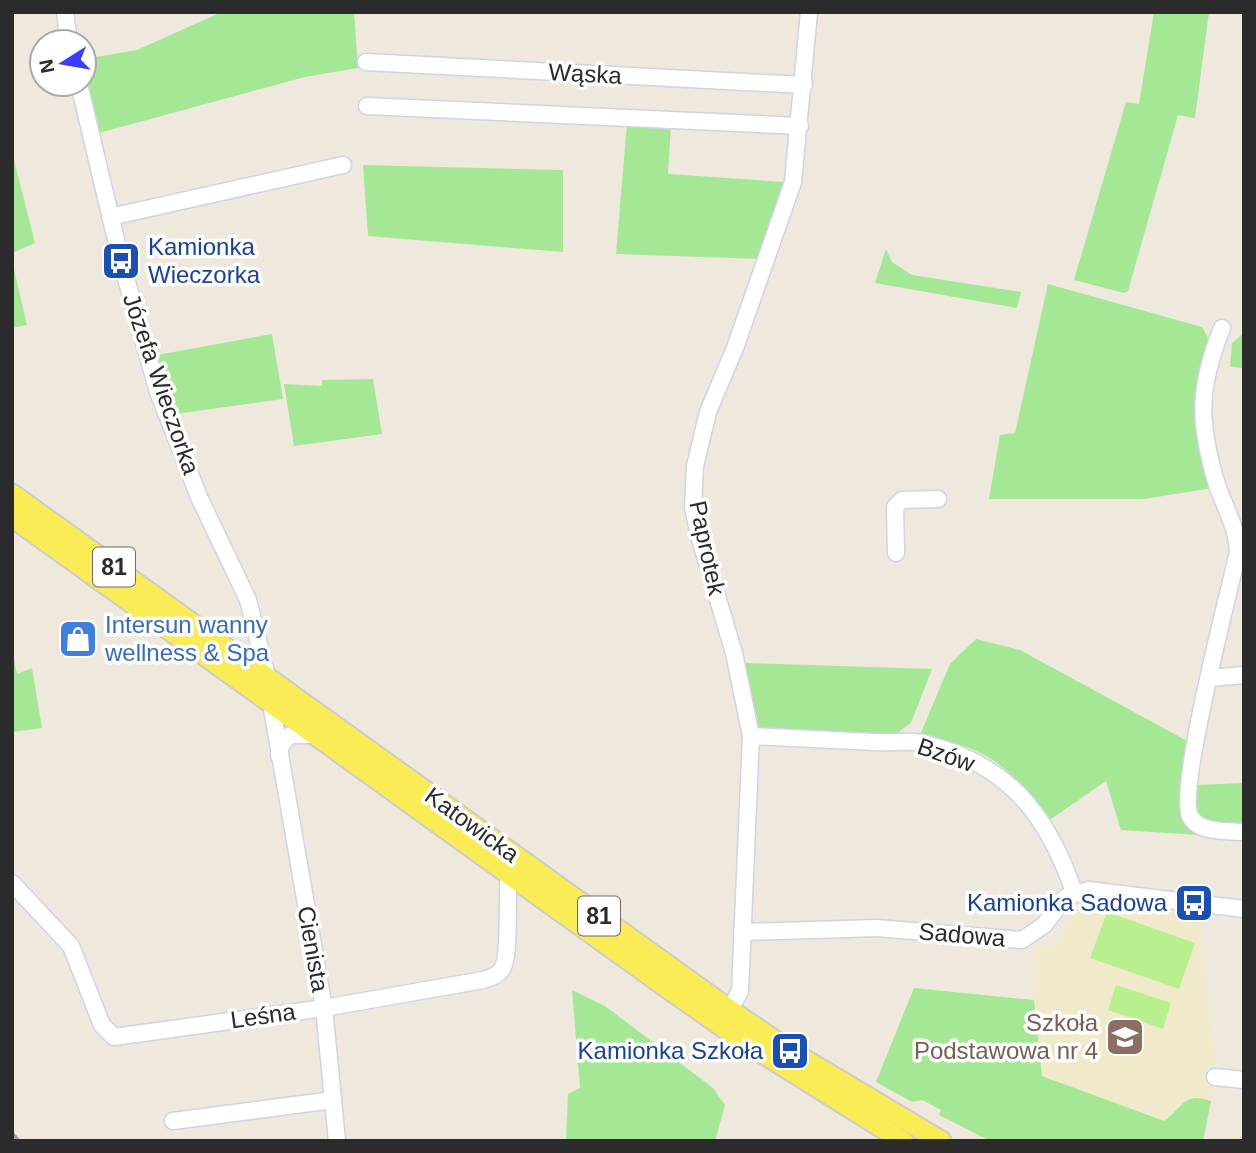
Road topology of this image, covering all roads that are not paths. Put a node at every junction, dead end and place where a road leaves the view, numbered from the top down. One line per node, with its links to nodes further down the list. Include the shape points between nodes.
1 (809, 12): 3 (street, Paprotek)
2 (366, 62): 3 (street, Wąska)
3 (804, 85): 6 (street, Paprotek)
4 (82, 98): 8 (street, Józefa Wieczorka)
5 (368, 106): 6 (street)
6 (800, 126): 21 (street, Paprotek, via 793,182 780,225 708,412 695,466 693,507 699,536 734,653)
7 (343, 164): 8 (street)
8 (110, 217): 14 (street, Józefa Wieczorka, via 158,392)
9 (1222, 328): 18 (street, via 1206,367 1202,411 1215,477 1236,531 1238,552)
10 (12, 494): 15 (main road, Katowicka / 81)
11 (938, 499): 13 (street, via 902,500 895,507)
12 (12, 517): 19 (main road, Katowicka / 81)
13 (896, 553)
14 (257, 626): 15 (street, via 244,645); 17 (street, Józefa Wieczorka)
15 (215, 639): 17 (main road, Katowicka / 81)
16 (1244, 675): 18 (street)
17 (267, 676): 30 (main road, Katowicka / 81)
18 (1210, 678): 23 (street, via 1195,739 1186,806 1190,818 1205,828)
19 (271, 703): 20 (main road, Katowicka / 81); 22 (street, Cienista)
20 (315, 734): 22 (street, via 289,735); 24 (main road, Katowicka / 81)
21 (751, 736): 26 (street, Bzów, via 919,743 982,767 1034,808 1058,849); 28 (street, Paprotek)
22 (279, 758): 29 (street, Cienista)
23 (1244, 832)
24 (509, 876): 29 (street, Leśna, via 507,958 496,975); 36 (main road, Katowicka / 81, via 743,1041)
25 (12, 883): 29 (street, Leśna, via 71,946 102,1025 114,1037)
26 (1074, 892): 27 (street); 28 (street, Sadowa, via 1044,925 1022,940 877,928)
27 (1244, 909)
28 (742, 932): 30 (street, Paprotek, via 740,990)
29 (324, 1008): 33 (street, Cienista)
30 (730, 1010): 37 (main road, Katowicka / 81)
31 (1215, 1077): 32 (street)
32 (1244, 1080)
33 (333, 1100): 34 (street); 35 (street, Cienista)
34 (173, 1121)
35 (337, 1141)
36 (902, 1141)
37 (941, 1141)

